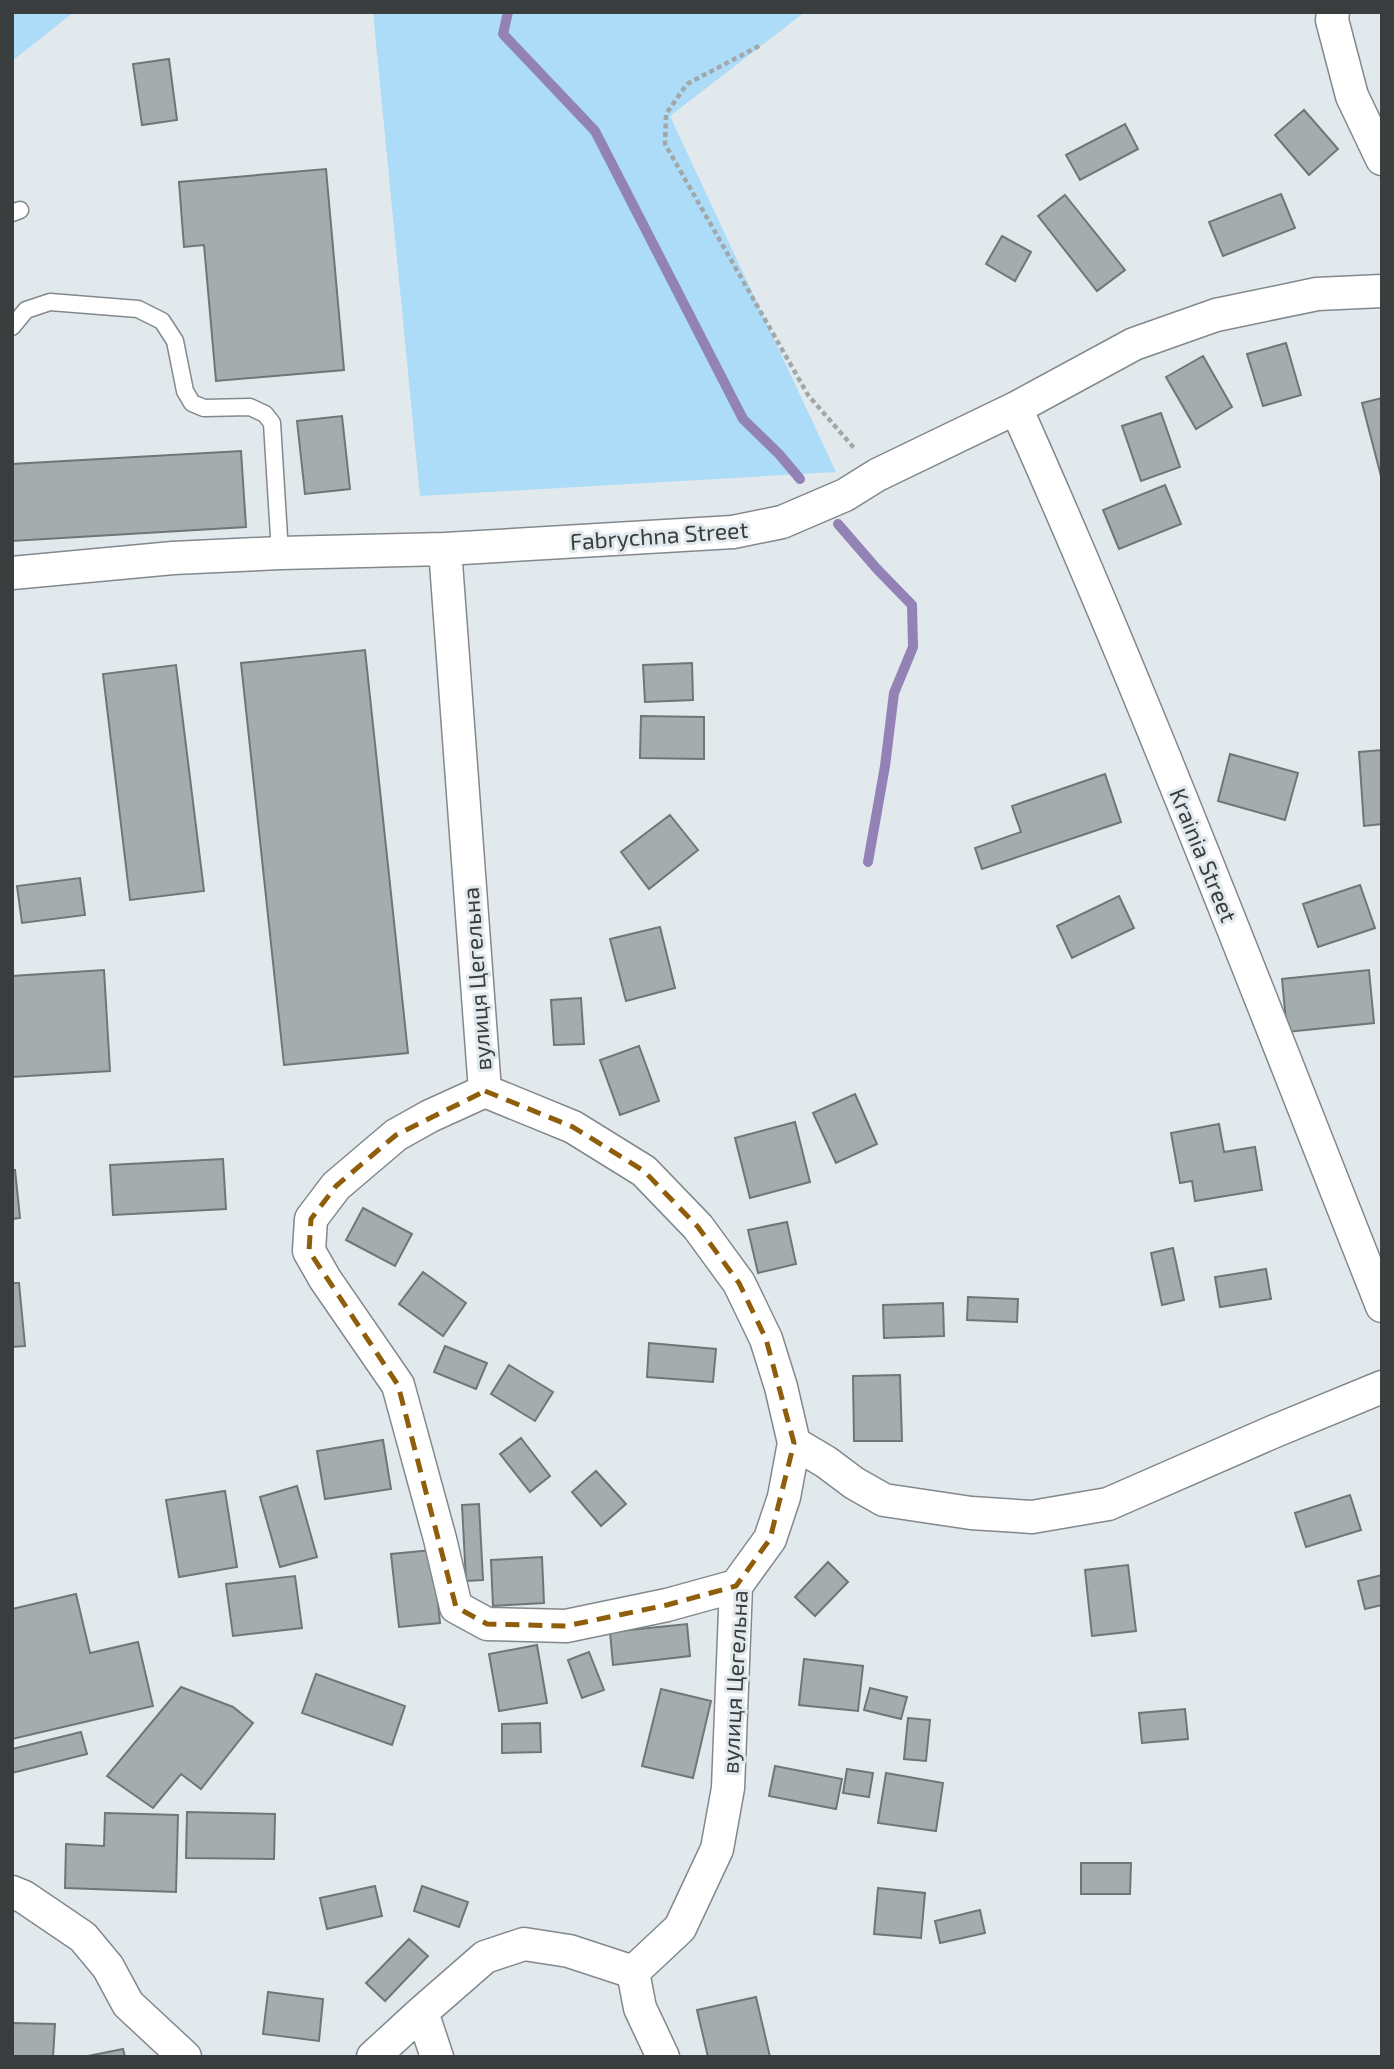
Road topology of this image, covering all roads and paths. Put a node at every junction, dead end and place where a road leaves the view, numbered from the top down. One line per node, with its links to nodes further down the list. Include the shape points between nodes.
1 (1333, 12): 3 (street, via 1352,96)
2 (759, 46): 7 (path, via 687,84 666,114 665,144 808,395)
3 (1382, 159)
4 (1382, 291): 6 (street, Fabrychna Street, via 1317,294 1216,315 1134,344)
5 (12, 327): 9 (lane, via 26,310 50,302 138,309 162,321 175,341 192,403 204,408 250,407 265,414 272,424)
6 (1016, 408): 7 (street, Fabrychna Street); 12 (street, Krainia Street, via 1161,748)
7 (877, 475): 8 (street, Fabrychna Street, via 845,495 756,529)
8 (445, 549): 9 (street, Fabrychna Street); 11 (street, вулиця Цегельна)
9 (280, 553): 10 (street, Fabrychna Street)
10 (12, 573)
11 (485, 1091): 14 (street, вулиця Цегельна, via 573,1127 644,1171 698,1227 739,1283 766,1339); 15 (street, via 396,1135 336,1186 311,1219 309,1251 398,1385 456,1607 487,1624 566,1626)
12 (1382, 1306)
13 (1382, 1387): 14 (street, via 1108,1504 1032,1517 884,1500)
14 (794, 1443): 15 (street, вулиця Цегельна, via 771,1539)
15 (736, 1586): 17 (street, вулиця Цегельна, via 728,1788 717,1849 680,1928)
16 (12, 1892): 19 (street, via 83,1937 108,1967 128,2004)
17 (633, 1972): 18 (street, via 569,1951 524,1944 485,1957); 22 (street, via 640,2008)
18 (422, 2012): 20 (street); 21 (street)
19 (185, 2057)
20 (373, 2057)
21 (437, 2057)
22 (663, 2057)

